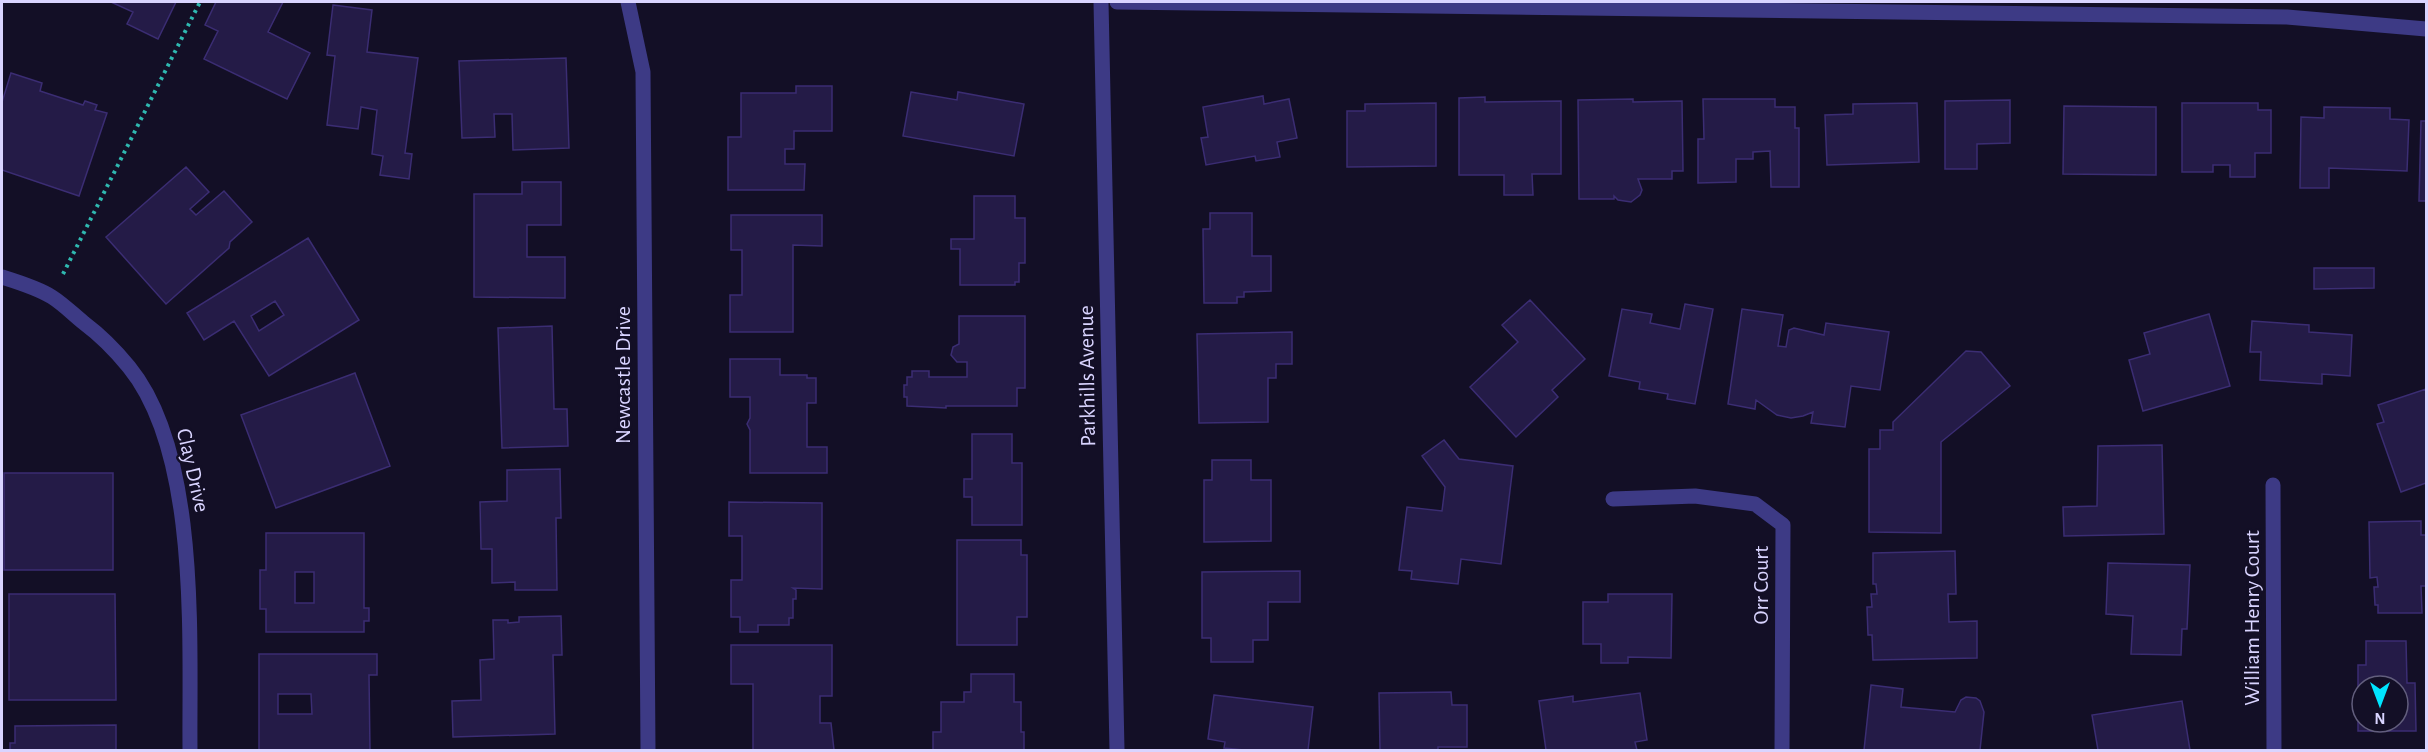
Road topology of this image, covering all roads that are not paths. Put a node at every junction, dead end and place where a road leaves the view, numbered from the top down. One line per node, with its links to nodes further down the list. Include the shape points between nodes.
1 (628, 2): 9 (street, Newcastle Drive, via 643,72)
2 (1101, 2): 10 (street, Parkhills Avenue)
3 (1117, 2): 4 (street, via 2287,17)
4 (2427, 29)
5 (2, 277): 8 (street, Clay Drive, via 51,297 96,332 130,368 152,405 170,449 184,524)
6 (2273, 485): 12 (street, William Henry Court)
7 (1612, 499): 11 (street, Orr Court, via 1695,496 1755,504 1783,525)
8 (190, 750)
9 (648, 750)
10 (1117, 750)
11 (1782, 750)
12 (2274, 750)

